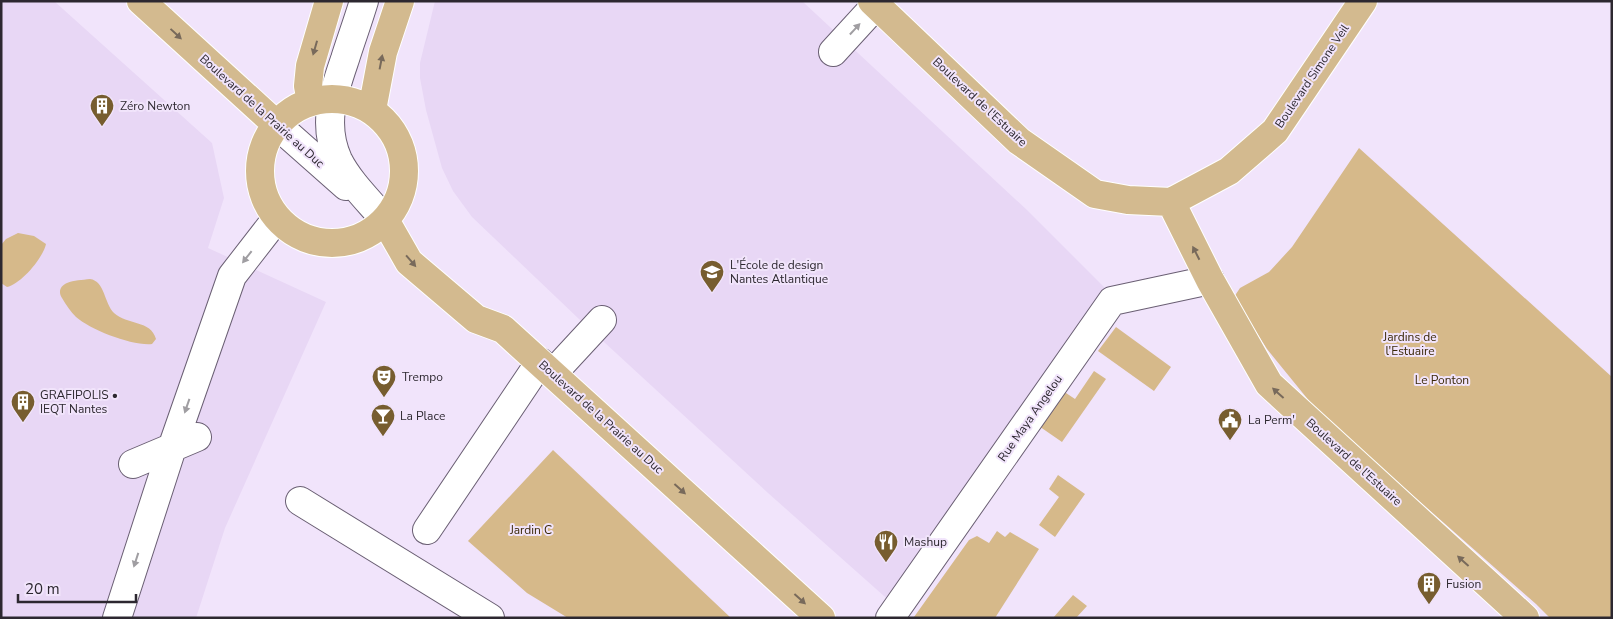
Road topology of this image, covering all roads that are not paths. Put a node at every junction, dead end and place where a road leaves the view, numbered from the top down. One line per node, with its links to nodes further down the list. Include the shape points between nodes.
1 (140, 1): 10 (main road, Boulevard de la Prairie au Duc, one-way to 10)
2 (329, 1): 8 (main road, one-way to 8, via 310,66 308,86)
3 (364, 1): 8 (street, Boulevard de la Prairie au Duc)
4 (400, 1): 9 (main road, one-way to 4, via 383,52)
5 (1363, 1): 11 (main road, Boulevard Simone Veil, via 1275,131 1230,171)
6 (874, 3): 7 (street, one-way to 6); 11 (main road, Boulevard de l'Estuaire, via 1019,141 1095,194 1128,200)
7 (833, 52)
8 (322, 100): 9 (main road, via 353,101); 10 (main road, via 292,110); 13 (street, Boulevard de la Prairie au Duc, via 338,159)
9 (372, 110): 13 (main road, via 399,142 404,162 404,184 397,203)
10 (277, 125): 12 (main road, via 265,143 260,163 261,183); 13 (street, Boulevard de la Prairie au Duc)
11 (1172, 202): 14 (main road, Boulevard de l'Estuaire, one-way to 11)
12 (277, 218): 13 (main road, via 310,240 330,243 349,241 369,233); 17 (street, one-way to 17, via 232,276)
13 (385, 220): 16 (main road, Boulevard de la Prairie au Duc, one-way to 16, via 409,262 476,319 503,328)
14 (1210, 280): 24 (street, Rue Maya Angelou, via 1112,301); 25 (main road, Boulevard de l'Estuaire, one-way to 14, via 1269,384)
15 (602, 320): 16 (street)
16 (547, 368): 20 (street); 23 (main road, Boulevard de la Prairie au Duc, one-way to 23)
17 (184, 442): 18 (street); 21 (street, one-way to 21)
18 (133, 464)
19 (300, 501): 22 (street)
20 (427, 530)
21 (117, 618)
22 (490, 618)
23 (821, 618)
24 (890, 618)
25 (1525, 618)

